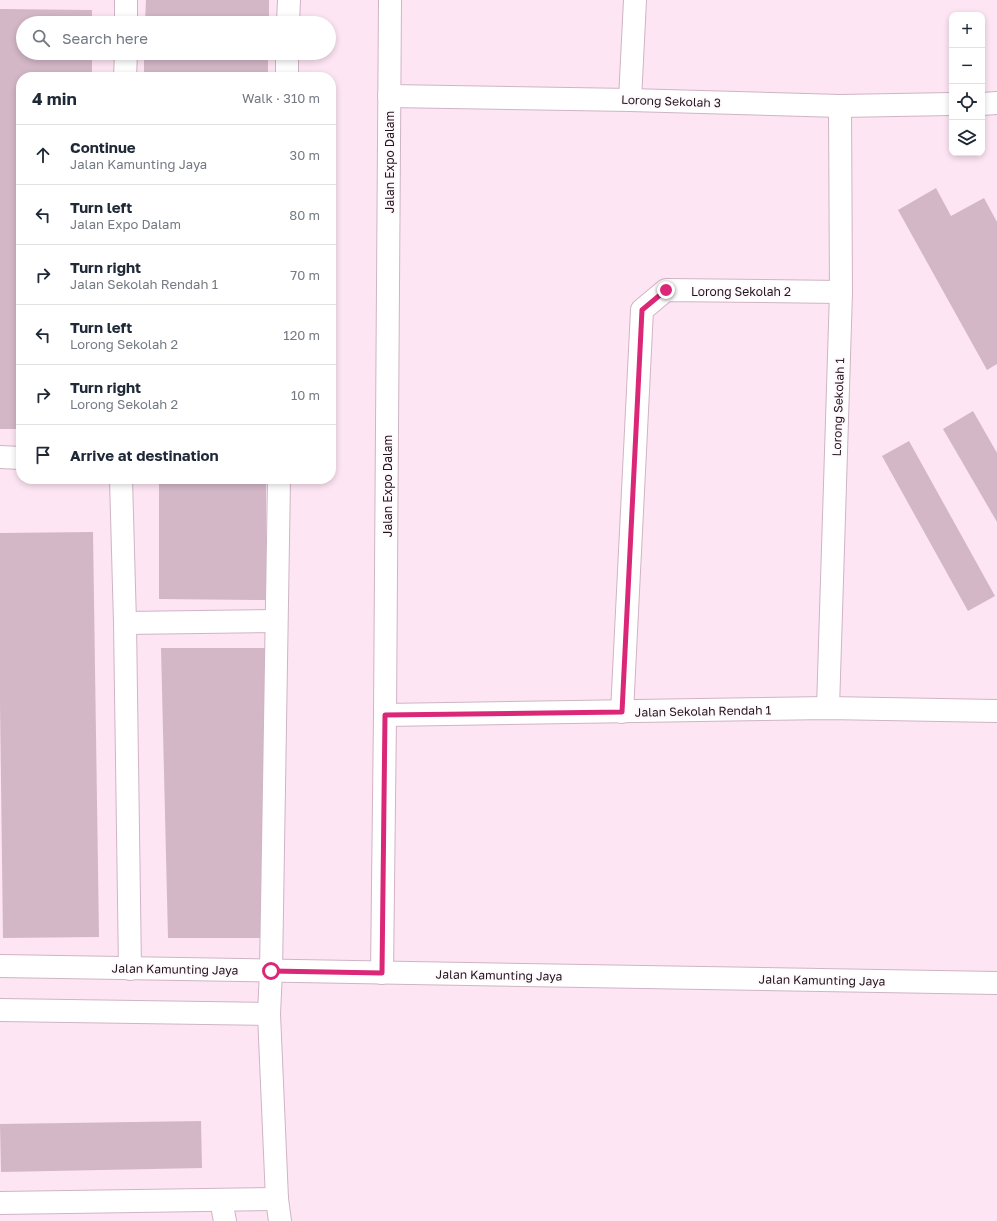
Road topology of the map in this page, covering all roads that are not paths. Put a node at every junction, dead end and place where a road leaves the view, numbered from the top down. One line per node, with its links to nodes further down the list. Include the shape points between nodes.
1 (126, 0): 5 (street)
2 (289, 0): 6 (street)
3 (390, 0): 11 (street, Jalan Expo Dalam)
4 (635, 0): 12 (street)
5 (126, 16)
6 (288, 16)
7 (126, 60): 9 (street)
8 (287, 60): 10 (street)
9 (125, 72)
10 (287, 72)
11 (389, 96): 12 (street, Lorong Sekolah 3); 27 (street, Jalan Expo Dalam)
12 (630, 100): 16 (street, Lorong Sekolah 3)
13 (997, 103): 15 (street)
14 (949, 104): 16 (street, Lorong Sekolah 3)
15 (985, 104)
16 (840, 106): 17 (street, Lorong Sekolah 1)
17 (842, 292): 24 (street, Lorong Sekolah 1); 26 (street, Lorong Sekolah 2, via 666,290 642,310)
18 (0, 457): 19 (street)
19 (16, 458)
20 (121, 484): 23 (street)
21 (278, 484): 22 (street)
22 (276, 621): 23 (street); 30 (street)
23 (125, 623): 29 (street)
24 (828, 708): 25 (street, Jalan Sekolah Rendah 1); 26 (street, Jalan Sekolah Rendah 1)
25 (997, 711)
26 (622, 712): 27 (street, Jalan Sekolah Rendah 1)
27 (385, 715): 31 (street, Jalan Expo Dalam)
28 (0, 966): 29 (street, Jalan Kamunting Jaya)
29 (130, 969): 30 (street, Jalan Kamunting Jaya)
30 (271, 971): 31 (street, Jalan Kamunting Jaya); 34 (street)
31 (382, 973): 32 (street, Jalan Kamunting Jaya)
32 (997, 983)
33 (0, 1010): 34 (street)
34 (269, 1014): 35 (street)
35 (277, 1199): 36 (street); 40 (street)
36 (221, 1200): 38 (street); 39 (street)
37 (0, 1203): 38 (street)
38 (59, 1212)
39 (225, 1221)
40 (280, 1221)

